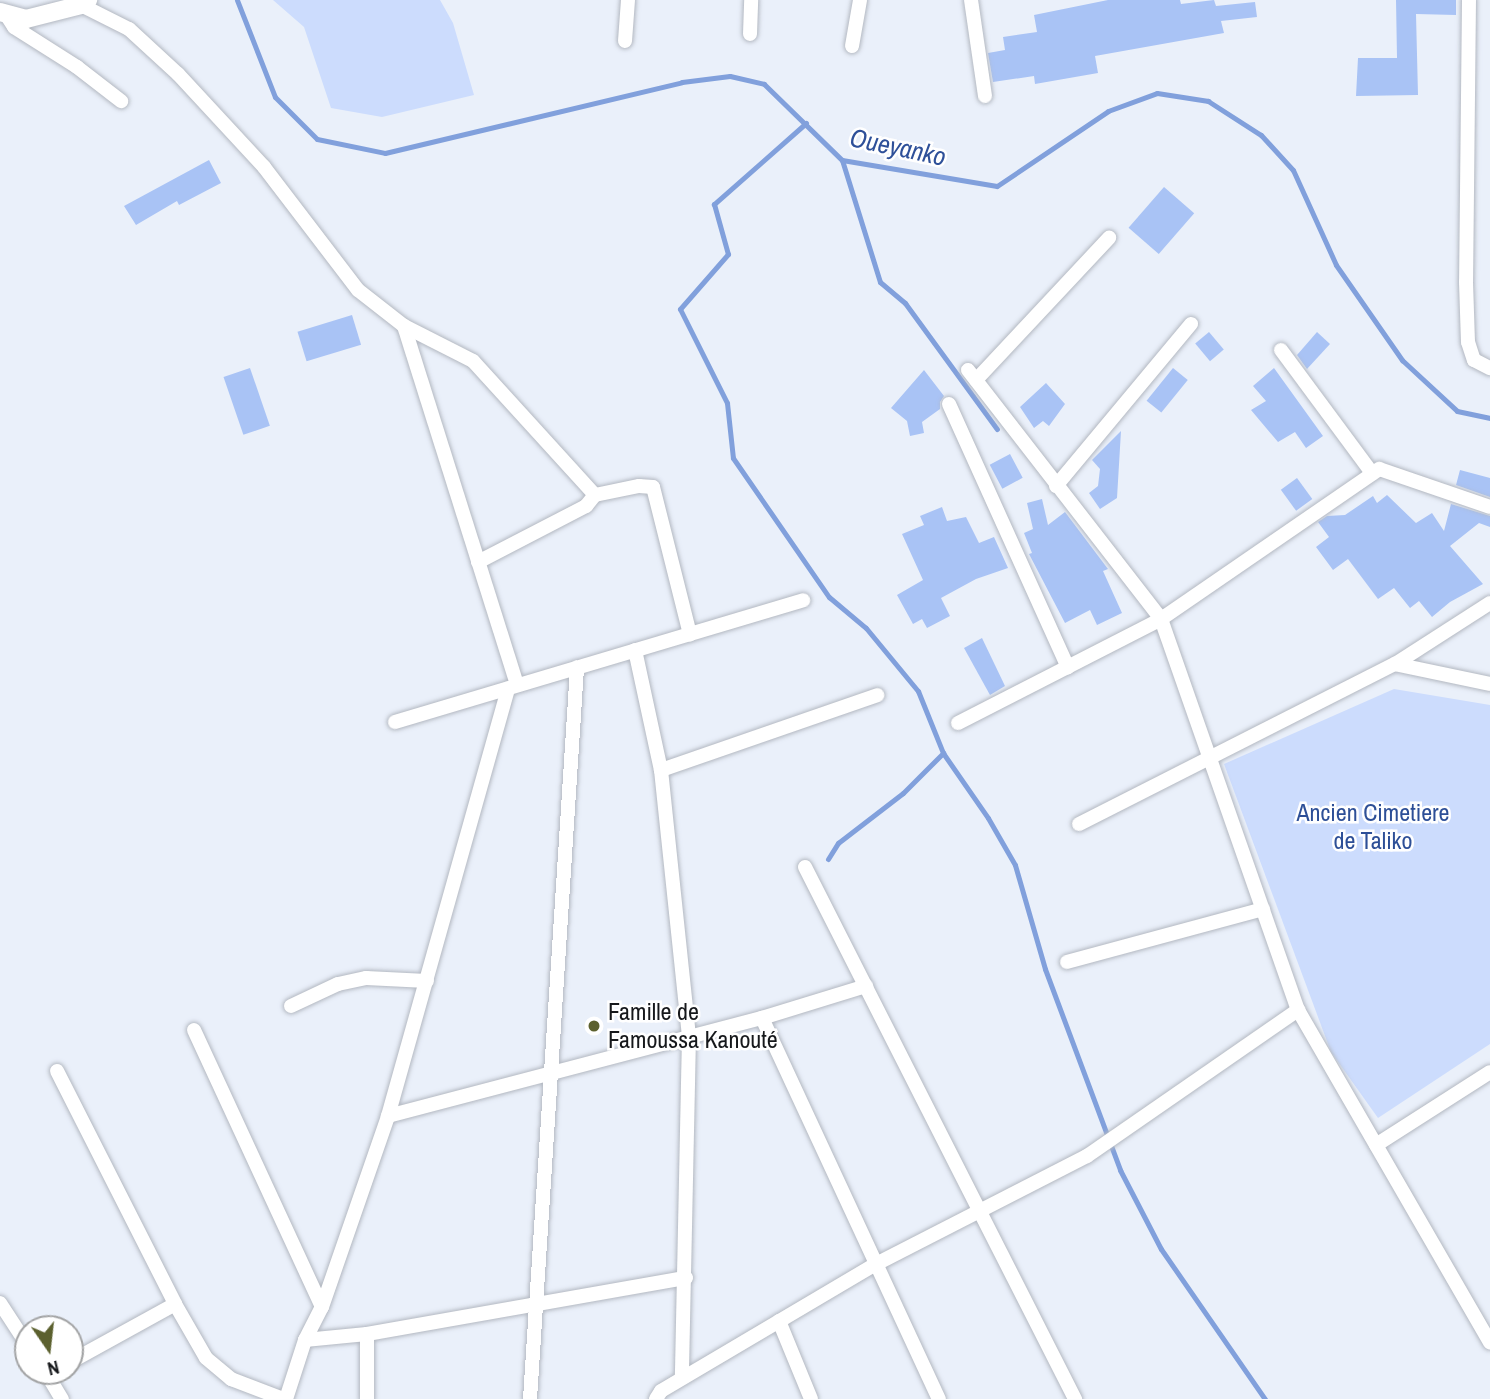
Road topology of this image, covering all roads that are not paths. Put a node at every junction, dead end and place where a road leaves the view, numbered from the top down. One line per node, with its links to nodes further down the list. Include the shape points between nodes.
1 (628, 0): 9 (street)
2 (751, 0): 8 (street)
3 (860, 0): 10 (street)
4 (971, 0): 11 (street)
5 (1469, 0): 17 (street, via 1468,342 1474,360)
6 (85, 2): 7 (street, via 26,19); 15 (street, via 129,29 178,75 264,167 358,290)
7 (3, 13): 12 (street, via 14,26)
8 (750, 33)
9 (625, 41)
10 (852, 46)
11 (985, 96)
12 (121, 101)
13 (1109, 238): 20 (street, via 972,375)
14 (1191, 324): 20 (street)
15 (404, 326): 21 (street, via 473,361); 23 (street)
16 (1281, 350): 19 (street)
17 (1490, 368)
18 (949, 404): 32 (street)
19 (1372, 473): 22 (street, via 1378,469); 28 (street)
20 (1056, 486): 28 (street)
21 (595, 495): 23 (street, via 586,506); 29 (street, via 653,487)
22 (1490, 508)
23 (478, 562): 35 (street)
24 (803, 600): 29 (street)
25 (1490, 603): 26 (street)
26 (1475, 613): 27 (street); 31 (street)
27 (1490, 615)
28 (1161, 619): 32 (street); 39 (street)
29 (690, 634): 30 (street)
30 (635, 650): 33 (street); 40 (street)
31 (1395, 664): 34 (street); 39 (street)
32 (1068, 667): 38 (street)
33 (577, 668): 35 (street); 53 (street)
34 (1490, 684)
35 (512, 687): 37 (street); 45 (street)
36 (877, 695): 40 (street)
37 (395, 722)
38 (958, 723)
39 (1210, 758): 41 (street); 43 (street)
40 (661, 770): 51 (street)
41 (1079, 824)
42 (805, 867): 46 (street)
43 (1263, 909): 44 (street); 48 (street)
44 (1067, 962)
45 (428, 981): 47 (street, via 366,978 338,984); 55 (street)
46 (866, 986): 49 (street); 57 (street)
47 (291, 1006)
48 (1298, 1010): 56 (street); 57 (street, via 1126,1132)
49 (762, 1018): 51 (street); 58 (street)
50 (194, 1030): 62 (street)
51 (689, 1036): 53 (street); 59 (street)
52 (57, 1071): 61 (street)
53 (553, 1071): 55 (street); 63 (street)
54 (1490, 1072): 56 (street)
55 (388, 1116): 62 (street)
56 (1376, 1145): 68 (street)
57 (981, 1210): 58 (street); 77 (street)
58 (876, 1264): 64 (street); 76 (street)
59 (685, 1279): 63 (street); 70 (street)
60 (0, 1303): 65 (street)
61 (175, 1304): 69 (street); 71 (street, via 206,1358 231,1379)
62 (321, 1307): 67 (street)
63 (534, 1307): 66 (street); 73 (street)
64 (779, 1321): 70 (street); 75 (street)
65 (14, 1324)
66 (367, 1334): 67 (street); 72 (street)
67 (305, 1340): 71 (street)
68 (1490, 1343)
69 (84, 1354)
70 (682, 1378): 74 (street)
71 (284, 1399)
72 (367, 1399)
73 (530, 1399)
74 (656, 1399)
75 (811, 1399)
76 (939, 1399)
77 (1075, 1399)

